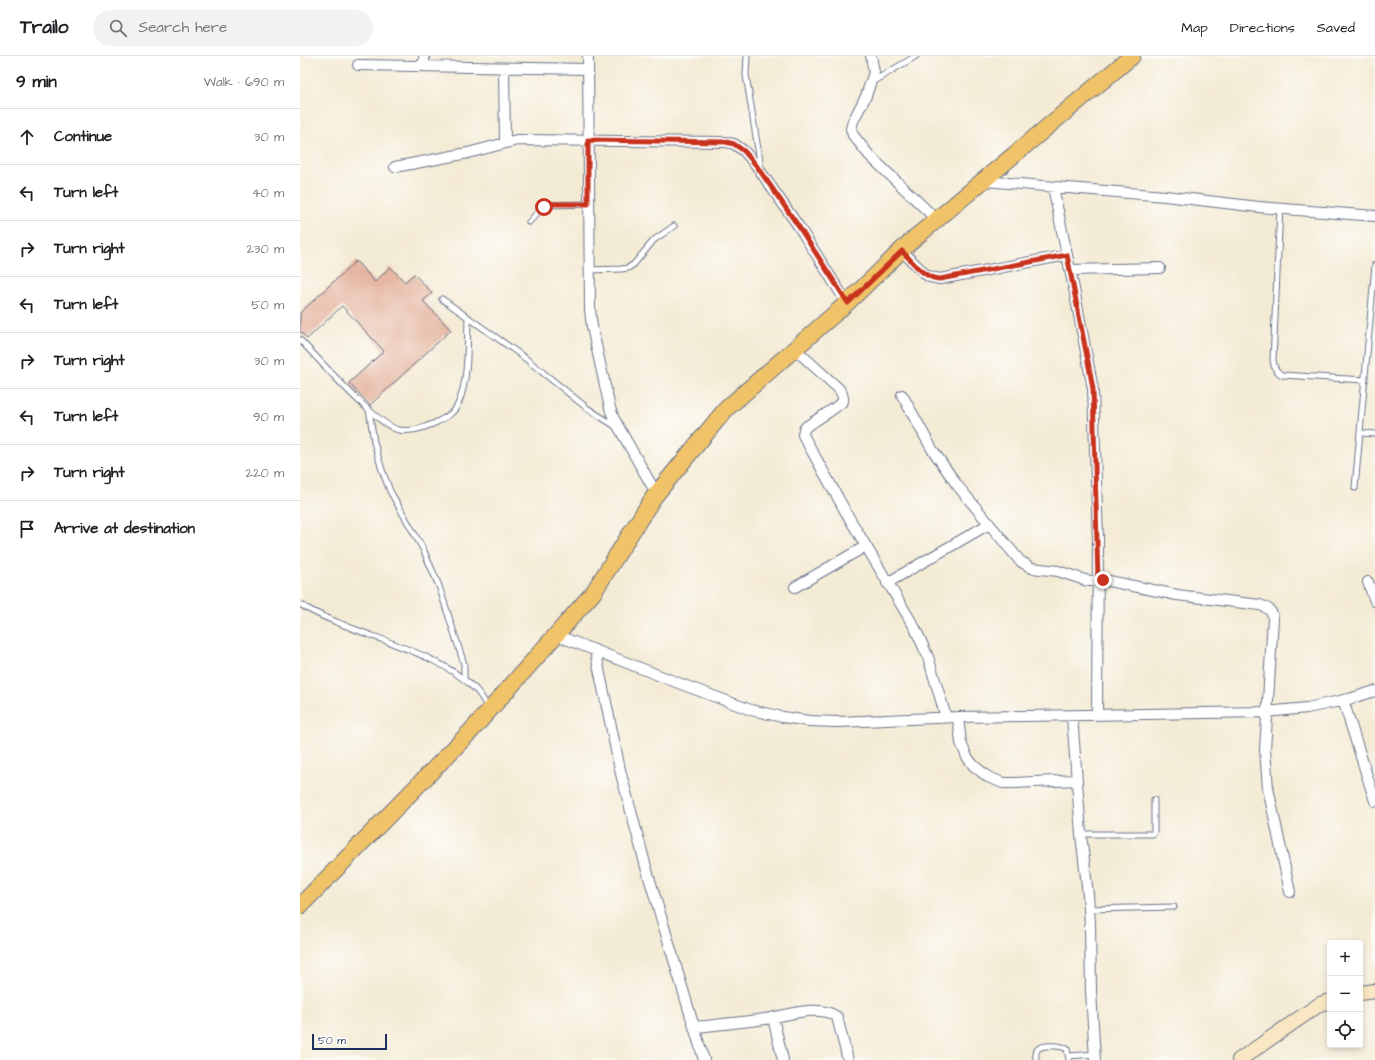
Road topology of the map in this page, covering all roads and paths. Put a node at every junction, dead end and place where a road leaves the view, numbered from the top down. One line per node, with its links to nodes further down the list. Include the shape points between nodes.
1 (588, 56): 9 (street)
2 (747, 56): 14 (lane, via 746,75)
3 (871, 56): 10 (street, via 874,72)
4 (916, 56): 10 (lane)
5 (1132, 56): 15 (main road)
6 (424, 61): 7 (street); 8 (street)
7 (358, 65)
8 (504, 68): 9 (street); 12 (street)
9 (588, 69): 11 (street)
10 (871, 83): 20 (street, via 852,121 853,135)
11 (588, 140): 12 (street); 14 (street, via 726,142 744,151); 17 (street)
12 (505, 142): 13 (street, via 468,153)
13 (395, 166)
14 (762, 174): 30 (street)
15 (984, 181): 16 (street); 20 (main road)
16 (1054, 187): 18 (street); 24 (street)
17 (588, 204): 21 (lane, via 548,205); 27 (street)
18 (1280, 208): 19 (street); 34 (lane, via 1274,367 1277,373 1287,376)
19 (1375, 216)
20 (937, 220): 23 (main road)
21 (528, 222)
22 (674, 226): 27 (lane, via 654,240 628,268)
23 (902, 251): 24 (street, via 934,279); 30 (main road)
24 (1067, 255): 28 (street)
25 (1375, 265): 34 (lane)
26 (1160, 268): 28 (street)
27 (589, 270): 37 (street, via 592,327 610,408)
28 (1071, 270): 44 (street, via 1093,389)
29 (442, 299): 31 (lane)
30 (848, 303): 33 (main road)
31 (468, 317): 36 (lane, via 466,373 459,403 454,412 421,429 399,430 389,426); 37 (lane, via 521,355 587,408)
32 (300, 340): 36 (lane)
33 (795, 348): 41 (main road, via 726,409); 43 (street, via 839,389 843,397 841,404 807,426 803,435)
34 (1365, 380): 38 (lane)
35 (902, 395): 42 (street, via 932,449)
36 (369, 409): 52 (lane, via 382,470 390,491 423,549 439,586 464,664)
37 (620, 429): 41 (street)
38 (1360, 433): 39 (lane); 40 (lane)
39 (1375, 434)
40 (1355, 488)
41 (656, 493): 50 (main road, via 593,593)
42 (989, 524): 44 (street, via 1027,566 1058,571 1083,580); 46 (street)
43 (866, 546): 46 (street); 47 (street)
44 (1098, 581): 56 (street, via 1268,608 1273,618); 57 (street)
45 (1368, 582): 48 (street)
46 (887, 583): 59 (street, via 915,628 928,657)
47 (795, 587)
48 (1375, 601)
49 (300, 604): 52 (lane, via 325,618 422,655)
50 (556, 635): 51 (street); 55 (main road)
51 (595, 650): 59 (street, via 751,710 782,717 838,722); 71 (street, via 621,774)
52 (464, 679): 55 (lane, via 475,689)
53 (1375, 691): 54 (street)
54 (1343, 700): 56 (street, via 1307,708); 63 (street)
55 (490, 710): 66 (main road)
56 (1268, 712): 57 (street); 65 (street, via 1265,750 1268,788)
57 (1097, 715): 58 (street)
58 (1072, 716): 60 (street); 61 (street)
59 (946, 717): 60 (street)
60 (958, 717): 61 (street, via 961,743 967,757 988,777 1014,784)
61 (1076, 780): 64 (street)
62 (1154, 800): 64 (lane, via 1153,834)
63 (1375, 801)
64 (1080, 834): 68 (street)
65 (1290, 892)
66 (300, 906)
67 (1174, 907): 68 (lane)
68 (1089, 909): 72 (street)
69 (1327, 1002): 78 (street, via 1320,1004)
70 (773, 1018): 71 (street); 75 (street); 76 (street, via 794,1012 832,1013 840,1023)
71 (694, 1027): 74 (street)
72 (1095, 1057): 73 (lane)
73 (1069, 1058): 77 (lane, via 1064,1047 1044,1046 1037,1050)
74 (704, 1060)
75 (783, 1060)
76 (848, 1060)
77 (1036, 1060)
78 (1239, 1060)

